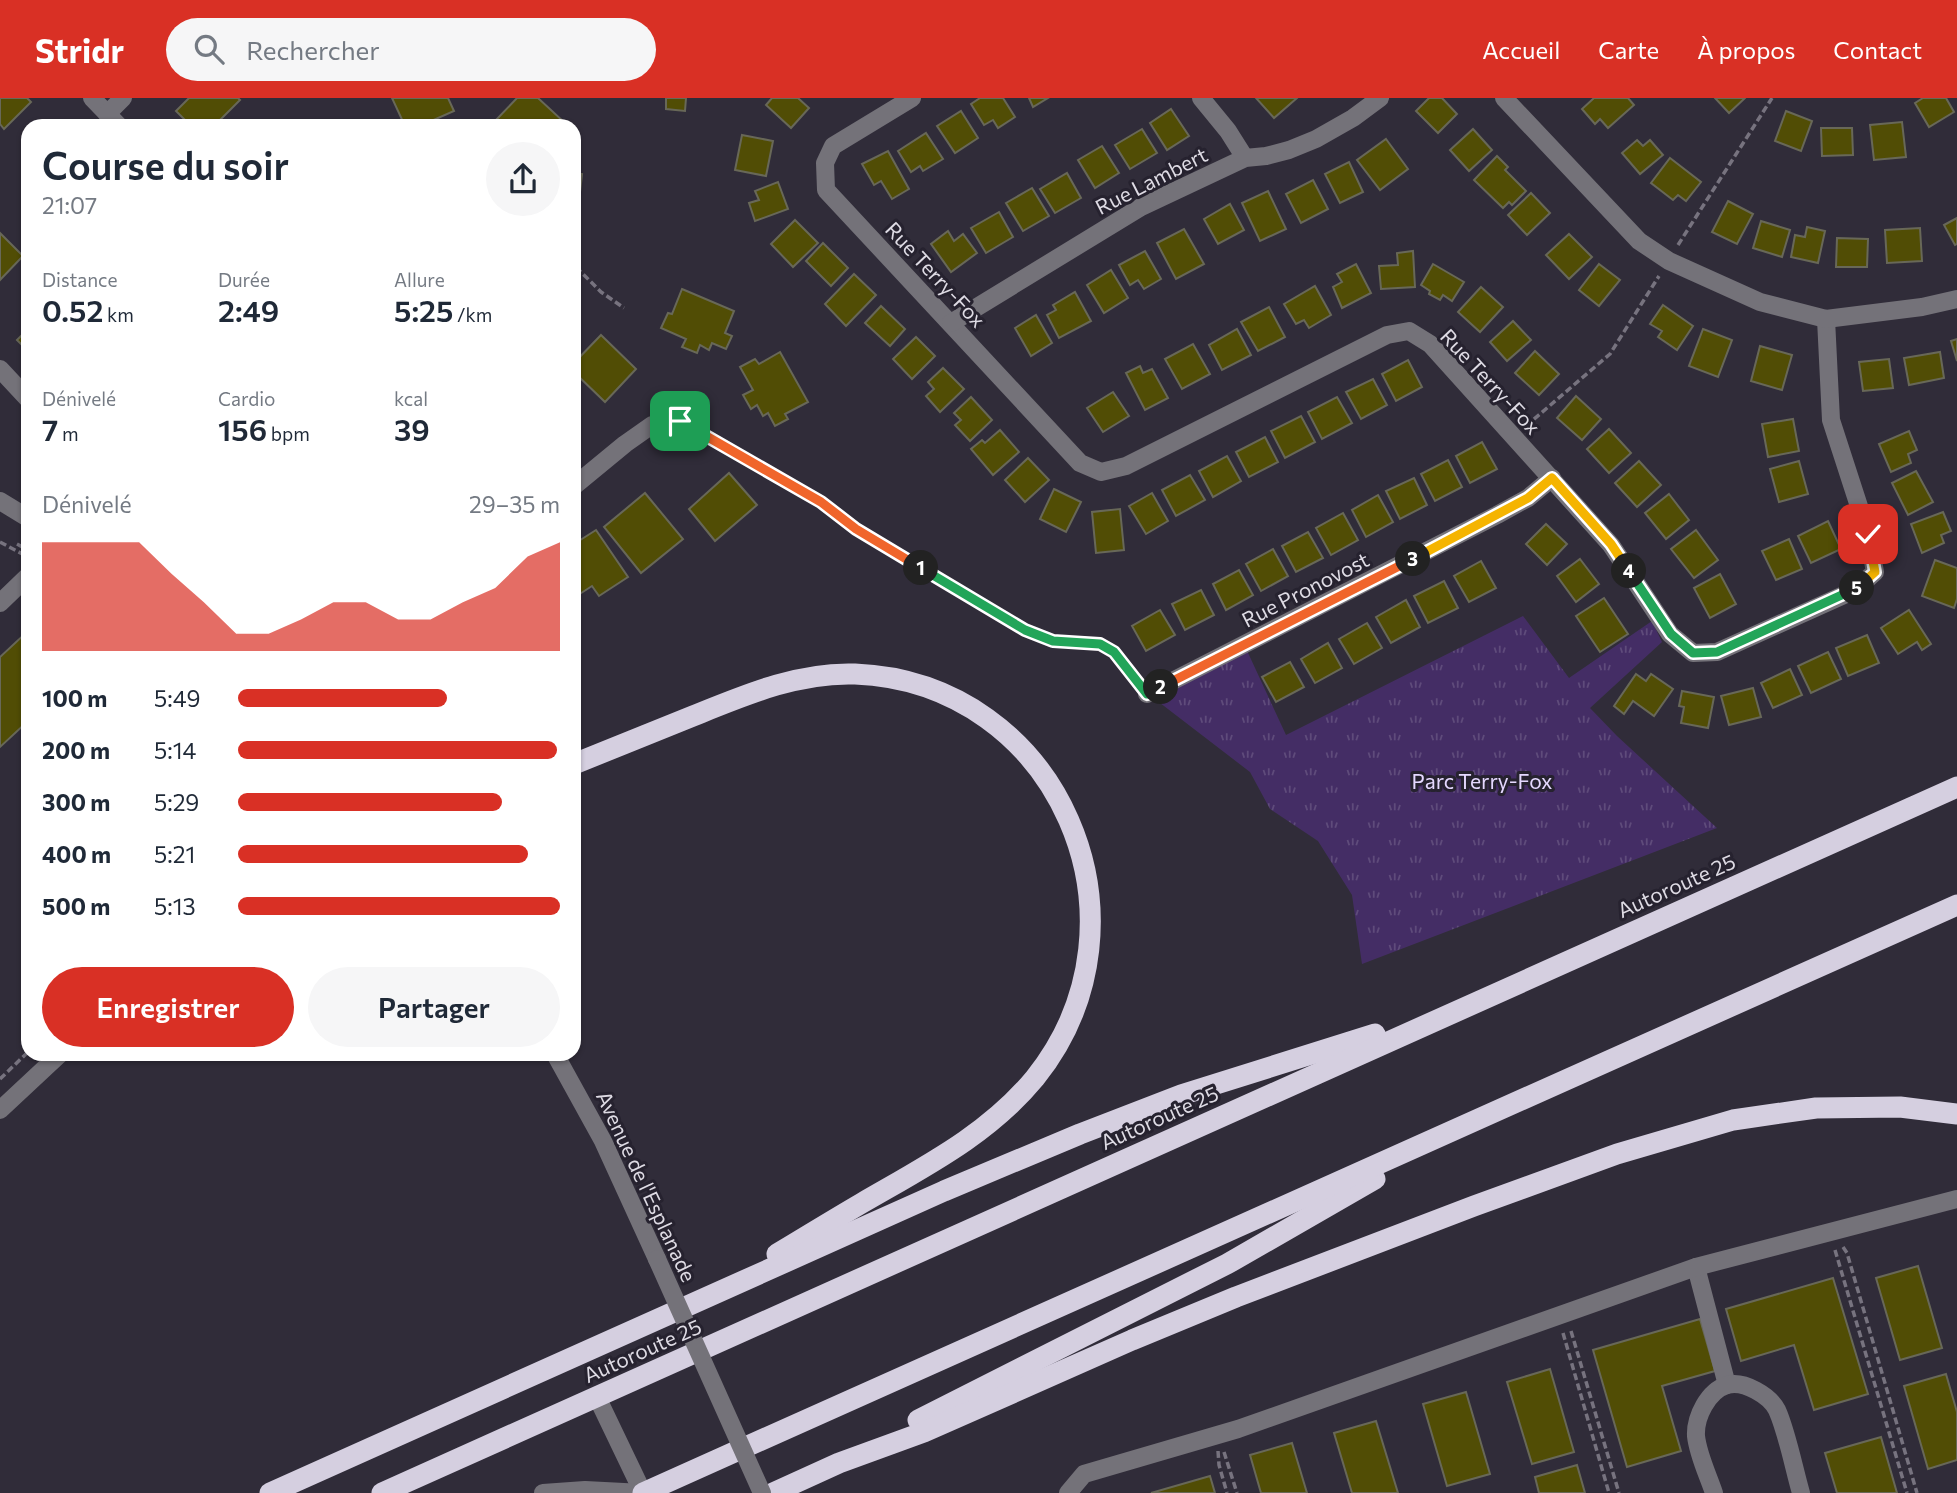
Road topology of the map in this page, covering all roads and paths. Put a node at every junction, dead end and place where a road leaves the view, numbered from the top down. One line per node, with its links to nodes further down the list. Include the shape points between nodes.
1 (92, 98): 8 (street)
2 (123, 98): 9 (street)
3 (912, 98): 17 (street, Rue Terry-Fox, via 833,146 825,163 826,190)
4 (1201, 98): 10 (street)
5 (1380, 98): 10 (street, Rue Lambert, via 1316,139)
6 (1504, 98): 16 (street, via 1639,242 1668,261 1760,302)
7 (1772, 98): 11 (path)
8 (112, 119)
9 (113, 119)
10 (1245, 158): 17 (street, Rue Lambert, via 1141,208)
11 (1678, 245)
12 (581, 272): 15 (path)
13 (1660, 275): 21 (path, via 1610,354)
14 (1957, 299): 16 (street)
15 (624, 308)
16 (1826, 319): 22 (street, Rue Terry-Fox, via 1831,420 1868,534 1875,572 1854,590 1717,652 1693,653 1671,634 1611,544)
17 (951, 323): 21 (street, Rue Terry-Fox, via 1080,463 1101,472 1126,467 1387,335 1409,331 1430,344)
18 (0, 369): 19 (street)
19 (21, 392)
20 (680, 421): 23 (street, via 652,425); 32 (path, via 821,502 856,529 1025,630 1053,641 1100,644 1114,652)
21 (1513, 437): 22 (street, Rue Terry-Fox)
22 (1552, 478): 32 (street, Rue Pronovost, via 1497,515)
23 (581, 480)
24 (0, 500): 25 (street)
25 (21, 514)
26 (0, 542): 29 (path)
27 (17, 544): 28 (path)
28 (21, 546)
29 (21, 553)
30 (21, 583): 31 (street)
31 (0, 603)
32 (1147, 694)
33 (581, 761): 48 (highway, via 777,684 838,674 894,679 958,701 1017,744 1060,801 1085,865 1091,934 1083,985 1055,1050 1022,1093 994,1121 947,1154)
34 (1957, 787): 36 (highway, Autoroute 25)
35 (1957, 905): 43 (highway)
36 (1467, 1004): 48 (highway, via 1090,1130); 52 (highway, Autoroute 25)
37 (21, 1059): 40 (path)
38 (52, 1061): 41 (street)
39 (559, 1061): 60 (street, Avenue de l'Esplanade, bridge, via 603,1141)
40 (0, 1079)
41 (0, 1110)
42 (1957, 1114): 54 (highway, via 1899,1107 1816,1108 1733,1120 1661,1140 1247,1293 924,1432)
43 (1472, 1123): 54 (highway, via 1227,1264); 59 (highway)
44 (1957, 1199): 47 (street)
45 (1847, 1254): 70 (path)
46 (1837, 1256): 69 (path)
47 (1696, 1267): 51 (street); 62 (street, via 1238,1429 1084,1474)
48 (691, 1306): 56 (highway)
49 (1572, 1332): 66 (path)
50 (1563, 1336): 65 (path)
51 (1727, 1385): 67 (street, via 1710,1396 1700,1413 1696,1436); 68 (street, via 1741,1384 1762,1394 1776,1409)
52 (597, 1397): 57 (highway, Autoroute 25); 59 (street)
53 (1228, 1462): 64 (path)
54 (839, 1463): 61 (highway)
55 (1219, 1465): 63 (path)
56 (270, 1493)
57 (382, 1493)
58 (543, 1493): 59 (street)
59 (643, 1493)
60 (762, 1493)
61 (773, 1493)
62 (1068, 1493)
63 (1227, 1493)
64 (1237, 1493)
65 (1609, 1493)
66 (1619, 1493)
67 (1714, 1493)
68 (1801, 1493)
69 (1907, 1493)
70 (1917, 1493)

